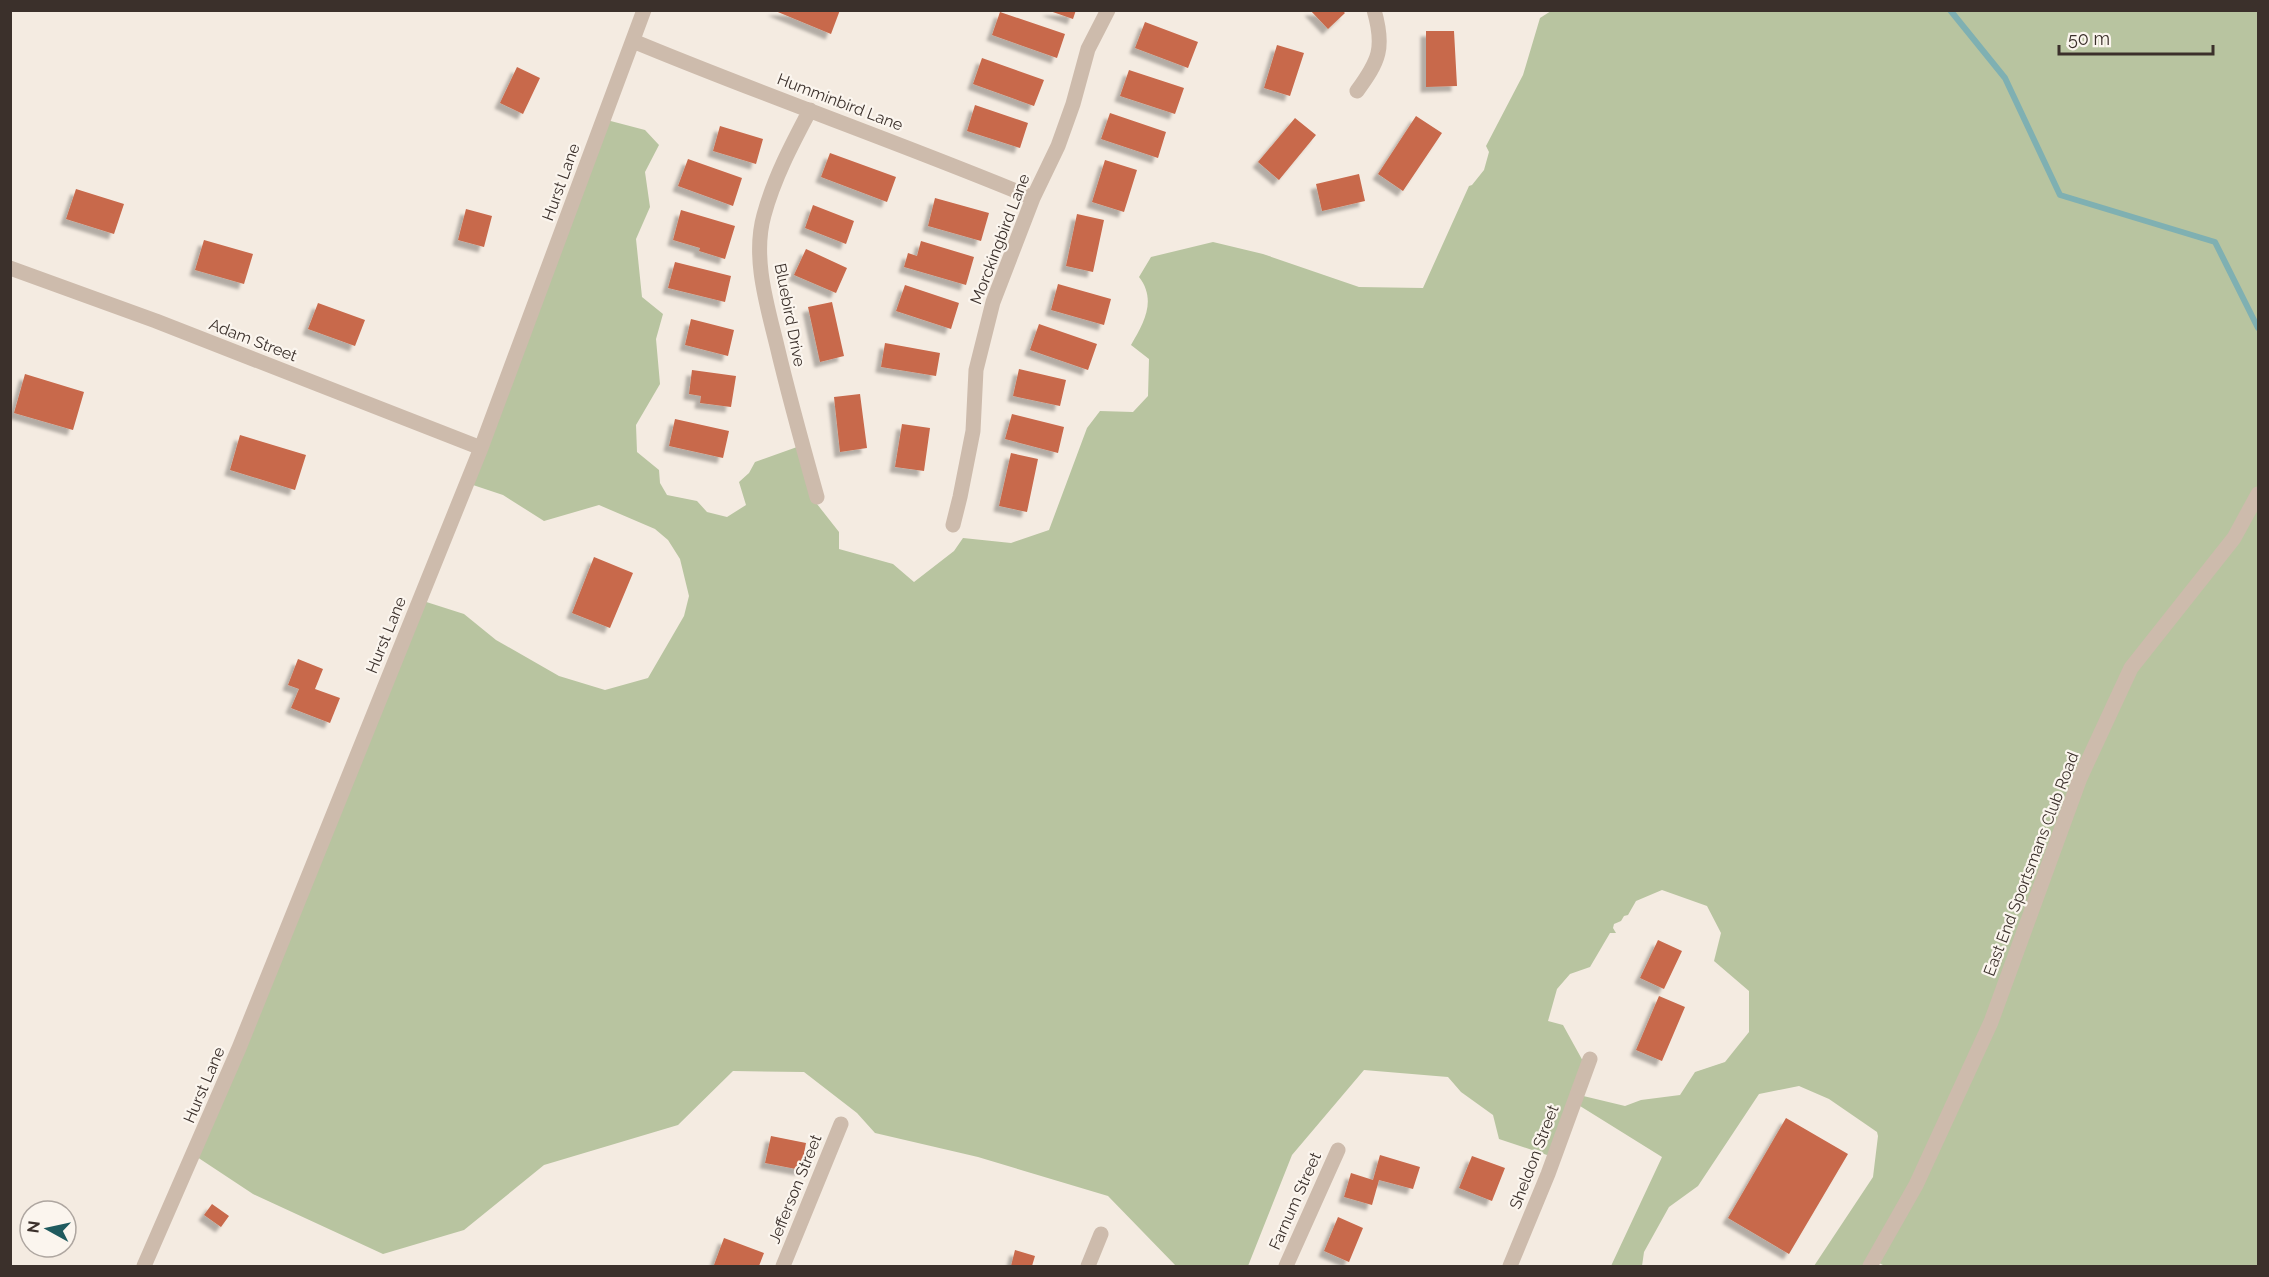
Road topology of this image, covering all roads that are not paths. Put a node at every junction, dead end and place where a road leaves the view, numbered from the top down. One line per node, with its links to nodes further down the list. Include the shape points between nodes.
1 (644, 10): 4 (street, Hurst Lane)
2 (1108, 10): 7 (street, Morckingbird Lane, via 1088,49 1058,146)
3 (1374, 10): 5 (street, via 1380,40 1376,65)
4 (633, 41): 6 (street, Humminbird Lane); 9 (street, Hurst Lane)
5 (1357, 91)
6 (810, 110): 7 (street, Humminbird Lane); 11 (street, Bluebird Drive, via 783,162 763,217 760,256 792,412)
7 (1033, 198): 12 (street, Morckingbird Lane, via 993,302 976,370 973,431)
8 (10, 268): 9 (street, Adam Street)
9 (481, 448): 17 (street, Hurst Lane, via 235,1058)
10 (2259, 494): 22 (street, East End Sportsmans Club Road, via 2234,538 2131,668 2054,844 1992,1022 1916,1185)
11 (817, 497)
12 (952, 525)
13 (1590, 1059): 21 (street, Sheldon Street)
14 (841, 1124): 18 (street, Jefferson Street)
15 (1338, 1150): 20 (street, Farnum Street)
16 (1101, 1234): 19 (street)
17 (144, 1266)
18 (783, 1266)
19 (1088, 1266)
20 (1286, 1266)
21 (1510, 1266)
22 (1870, 1266)

